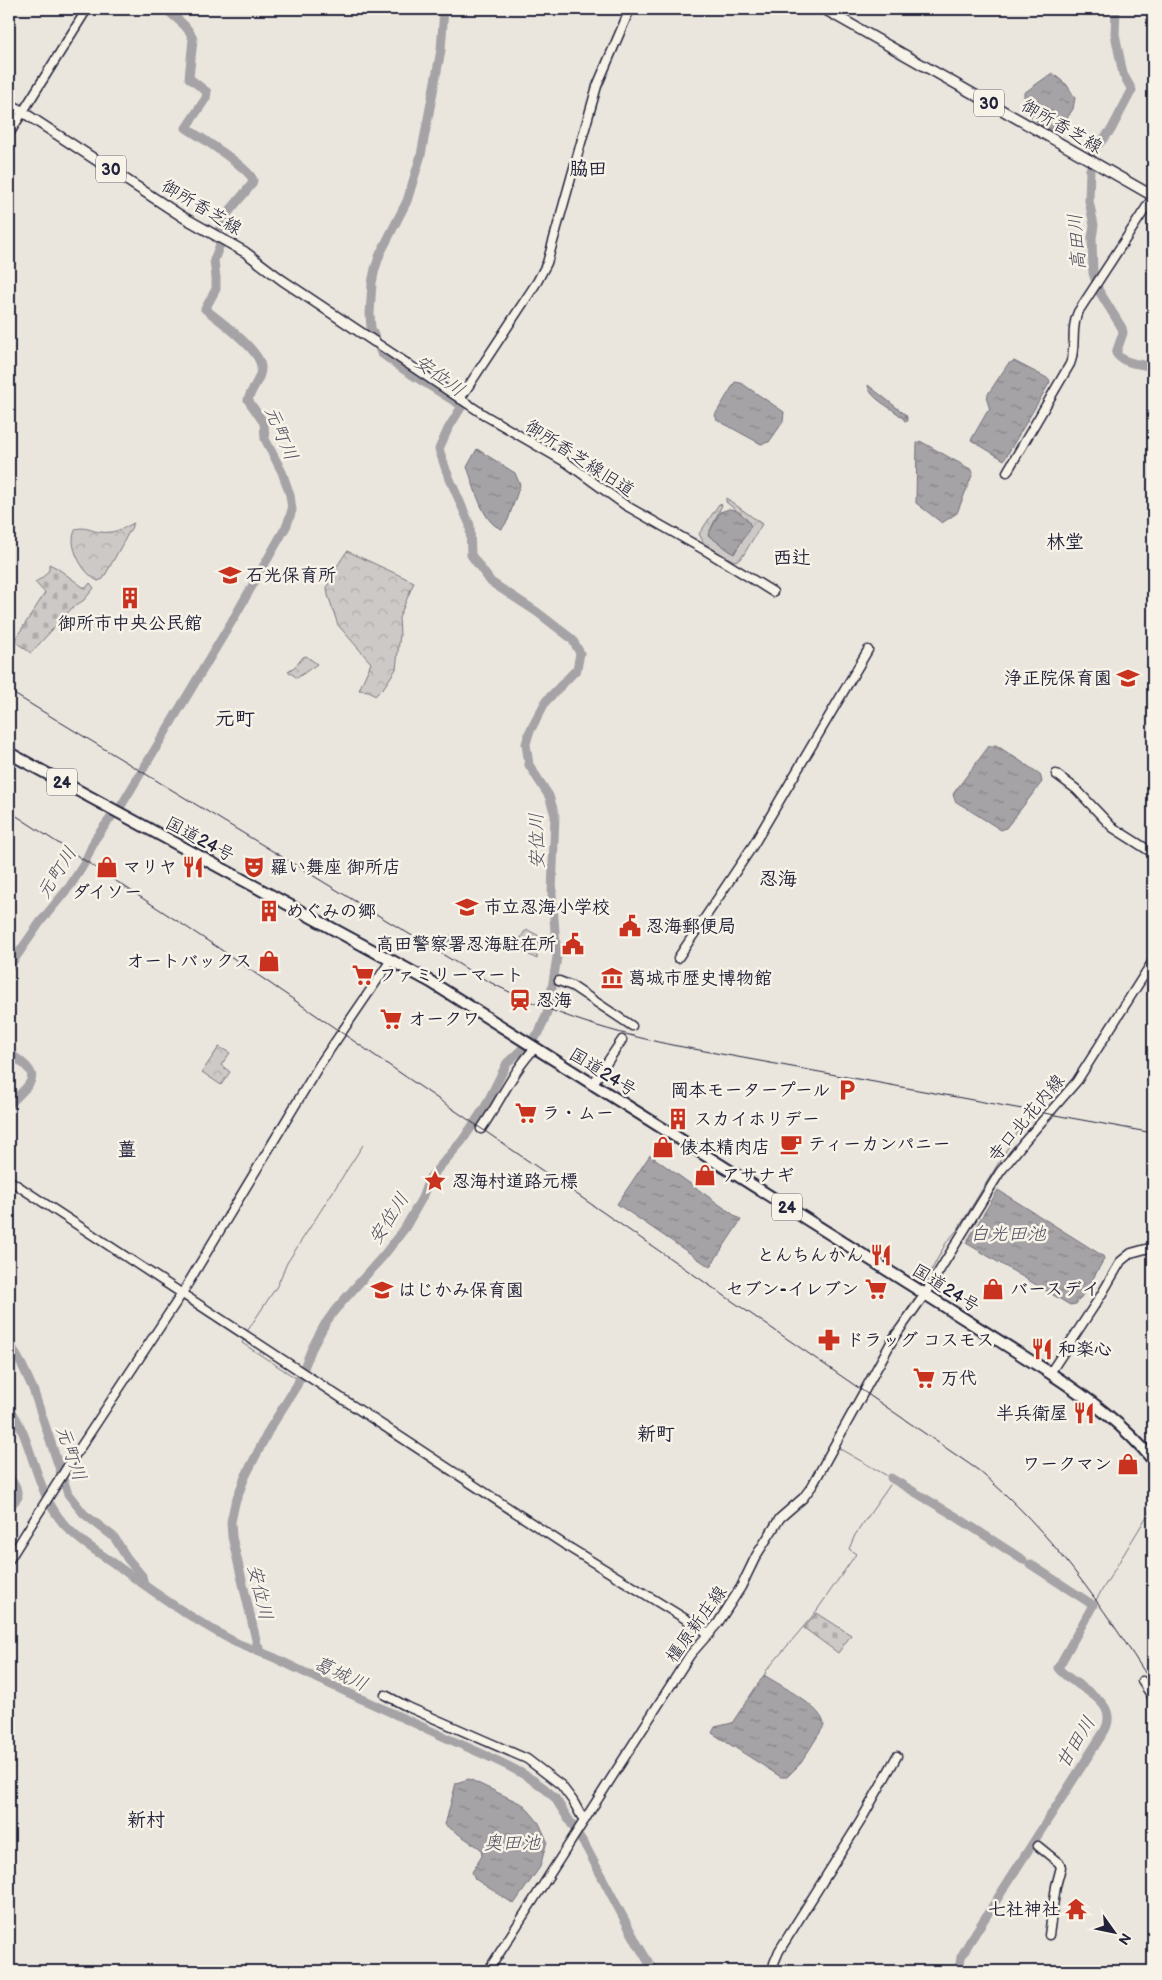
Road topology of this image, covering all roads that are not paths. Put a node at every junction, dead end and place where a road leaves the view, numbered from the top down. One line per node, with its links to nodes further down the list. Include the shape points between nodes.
1 (87, 9): 5 (street)
2 (630, 9): 9 (street, via 595,93 548,263)
3 (824, 9): 7 (main road, 御所香芝線 / 30)
4 (9, 103): 5 (main road, 御所香芝線 / 30)
5 (22, 112): 6 (street); 8 (main road, 御所香芝線 / 30, via 183,217 250,256)
6 (9, 134)
7 (1153, 197): 10 (street, via 1075,318 1070,364)
8 (375, 342): 9 (street, 御所香芝線旧道)
9 (460, 399): 11 (street, 御所香芝線旧道, via 555,456 625,505)
10 (1007, 472)
11 (773, 592)
12 (868, 650): 16 (street, via 754,844)
13 (9, 753): 17 (highway, 国道24号 / 24)
14 (1056, 774): 15 (street, via 1076,789 1112,827)
15 (1153, 852)
16 (678, 958)
17 (390, 960): 22 (highway, 国道24号 / 24); 28 (street, via 320,1064)
18 (1153, 961): 27 (street, 寺口北花内線, via 1077,1081 1000,1172)
19 (560, 981): 20 (street)
20 (632, 1026)
21 (622, 1040): 23 (street)
22 (530, 1045): 23 (highway, 国道24号 / 24); 24 (street)
23 (592, 1085): 27 (highway, 国道24号 / 24)
24 (481, 1129)
25 (9, 1180): 28 (street)
26 (1153, 1246): 29 (street, via 1131,1253 1121,1261)
27 (925, 1294): 29 (highway, 国道24号 / 24); 32 (street, 橿原新庄線, via 893,1339 812,1486 775,1525 741,1587)
28 (181, 1295): 31 (street); 32 (street, via 565,1546)
29 (1050, 1373): 30 (highway, 国道24号 / 24, via 1083,1394 1114,1420)
30 (1153, 1460)
31 (9, 1560)
32 (710, 1634): 37 (street, 橿原新庄線, via 690,1655)
33 (1142, 1681): 35 (street)
34 (385, 1695): 37 (street, via 527,1759 561,1786 573,1801)
35 (1153, 1698)
36 (897, 1756): 41 (street, via 860,1822 779,1951)
37 (583, 1823): 40 (street, 橿原新庄線)
38 (1038, 1846): 39 (street, via 1061,1866)
39 (1050, 1935)
40 (488, 1971)
41 (773, 1971)

